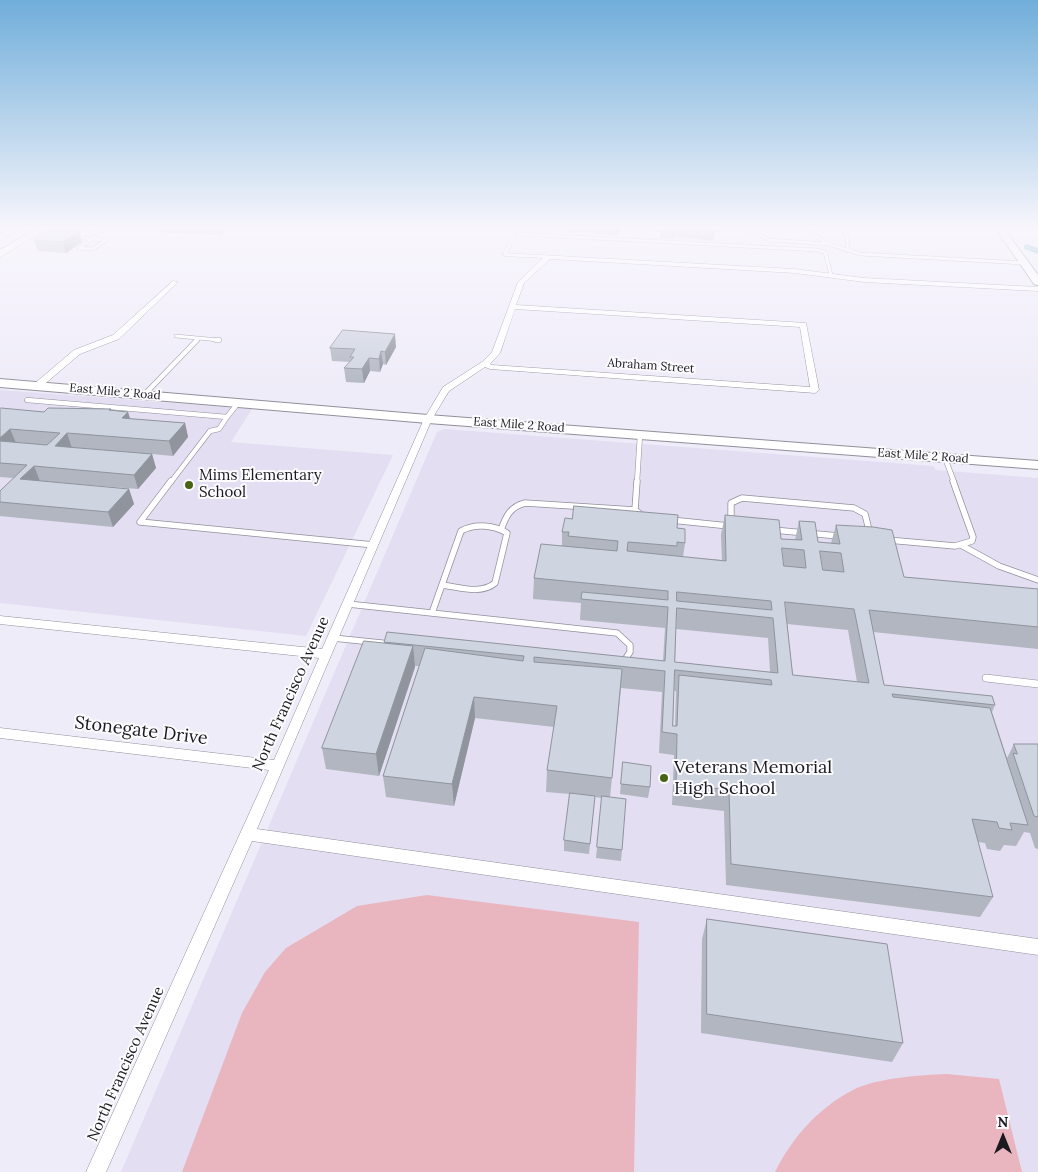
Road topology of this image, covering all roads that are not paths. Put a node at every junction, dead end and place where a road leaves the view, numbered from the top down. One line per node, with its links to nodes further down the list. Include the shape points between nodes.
1 (173, 284): 11 (street, via 116,337 77,352)
2 (520, 284): 5 (street, North Francisco Avenue)
3 (935, 284): 4 (street)
4 (1038, 289)
5 (512, 307): 9 (street, North Francisco Avenue, via 496,353); 9 (street, Abraham Street, via 803,325 815,390)
6 (176, 336): 7 (lane)
7 (200, 338): 8 (lane); 12 (lane)
8 (219, 340)
9 (485, 364): 16 (street, North Francisco Avenue, via 446,388)
10 (0, 383): 11 (main road, East Mile 2 Road)
11 (37, 386): 12 (main road, East Mile 2 Road)
12 (144, 395): 14 (main road, East Mile 2 Road)
13 (27, 400): 15 (lane)
14 (238, 403): 15 (lane); 16 (main road, East Mile 2 Road)
15 (227, 417): 30 (lane, via 219,429 210,431 140,522)
16 (428, 419): 17 (main road, East Mile 2 Road); 30 (street, North Francisco Avenue)
17 (640, 435): 18 (main road, East Mile 2 Road); 20 (lane)
18 (945, 458): 19 (main road, East Mile 2 Road); 31 (lane, via 973,537 972,541)
19 (1038, 465)
20 (635, 510): 21 (lane); 26 (lane, via 525,503 508,511)
21 (649, 518)
22 (665, 520): 23 (lane)
23 (731, 526): 24 (lane); 28 (lane, via 731,504 742,498 854,508 865,514 871,539)
24 (740, 527)
25 (768, 529): 27 (lane)
26 (501, 530): 33 (lane, via 470,526 462,529); 33 (lane, via 508,536 494,586 484,589)
27 (843, 536)
28 (862, 538)
29 (880, 540): 31 (lane)
30 (374, 545): 34 (street, North Francisco Avenue)
31 (961, 545): 32 (lane, via 986,560)
32 (1038, 580)
33 (442, 585): 35 (lane)
34 (348, 604): 35 (lane); 37 (street, North Francisco Avenue)
35 (432, 613): 40 (lane, via 594,628 617,634 630,645 630,652 627,659)
36 (0, 620): 39 (street)
37 (333, 638): 38 (lane); 39 (street, North Francisco Avenue)
38 (397, 644)
39 (326, 654): 44 (street, North Francisco Avenue)
40 (613, 667)
41 (986, 678): 42 (lane)
42 (1038, 684)
43 (0, 733): 44 (street, Stonegate Drive)
44 (278, 766): 45 (street, North Francisco Avenue)
45 (247, 834): 46 (street); 47 (street, North Francisco Avenue)
46 (1038, 947)
47 (96, 1172)

